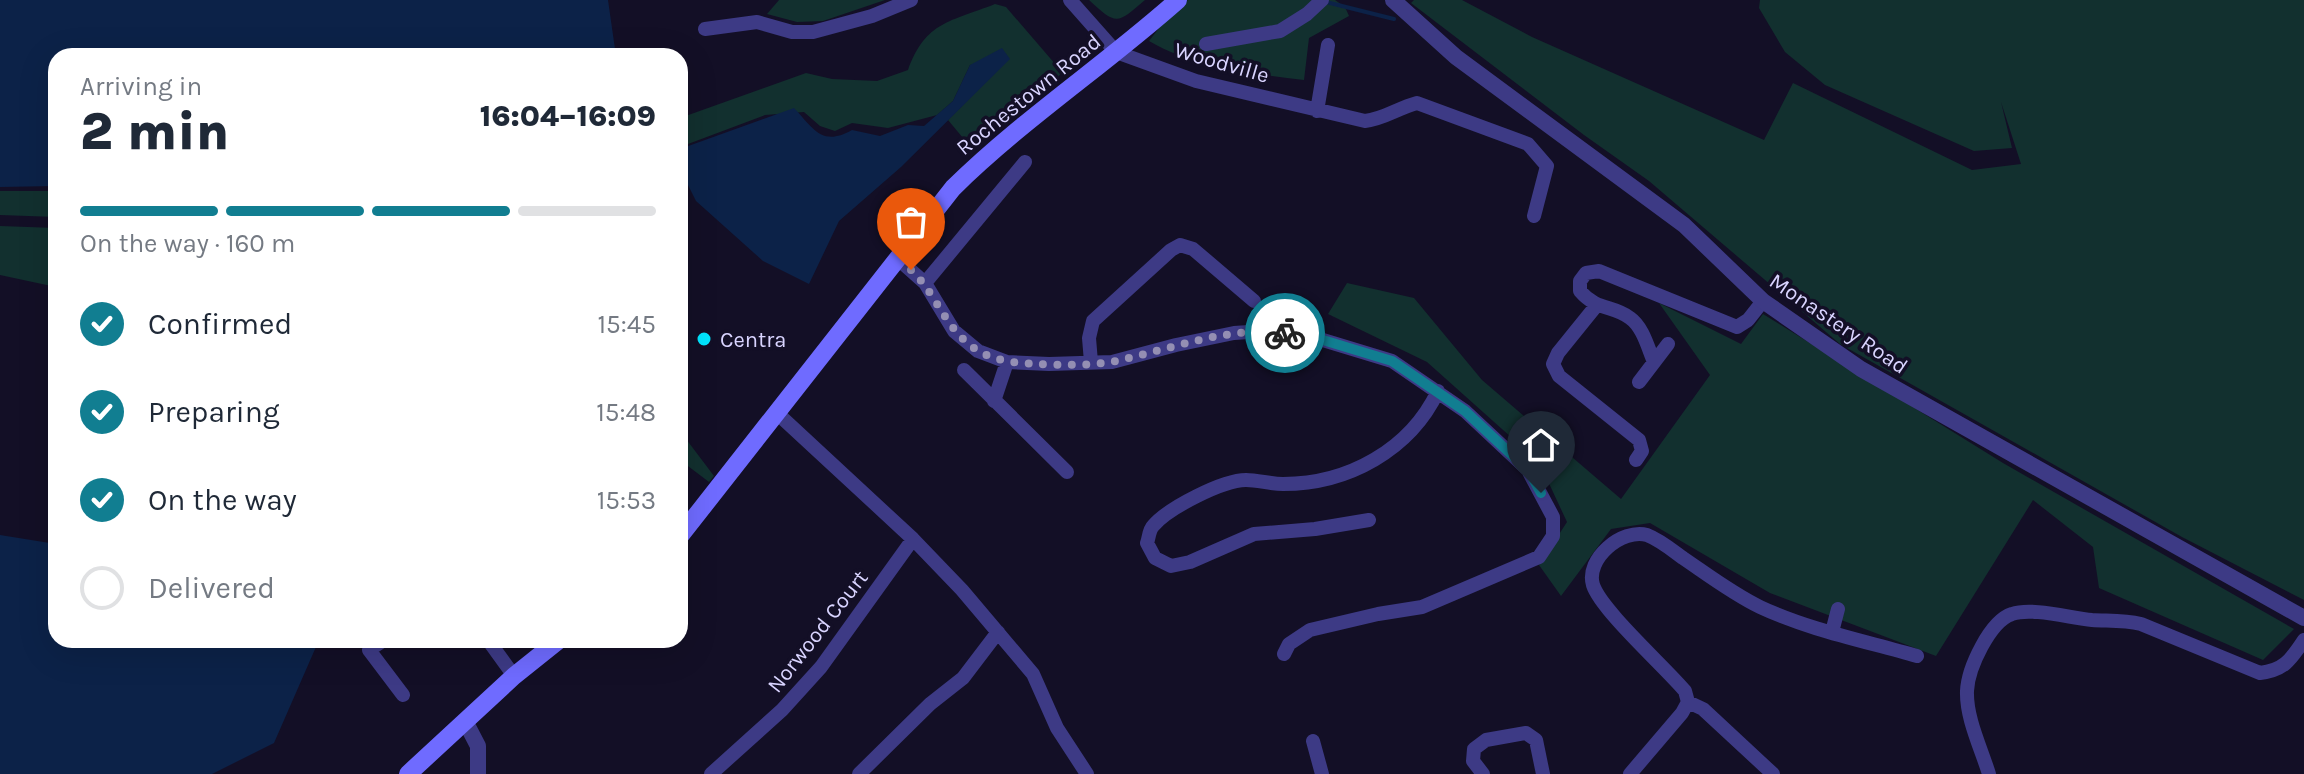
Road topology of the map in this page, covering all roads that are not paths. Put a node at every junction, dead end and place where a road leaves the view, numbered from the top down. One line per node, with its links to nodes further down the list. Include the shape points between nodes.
1 (911, 0): 6 (street, via 813,32 757,22)
2 (1070, 0): 9 (street)
3 (1178, 0): 9 (main road, Rochestown Road)
4 (1393, 0): 16 (street, Monastery Road, via 1456,57 1684,225)
5 (1318, 4): 7 (street, via 1280,31)
6 (705, 29)
7 (1206, 44)
8 (1328, 45): 10 (street)
9 (1116, 52): 10 (street, Woodville, via 1196,81); 13 (main road, Rochestown Road, via 991,150)
10 (1317, 111): 12 (street, Woodville, via 1365,121 1417,103 1528,144 1547,166)
11 (1025, 162): 14 (street)
12 (1534, 216)
13 (897, 258): 14 (street); 26 (main road, Rochestown Road)
14 (925, 283): 19 (street, via 954,331 978,351)
15 (1254, 301): 20 (street, via 1193,249 1180,245 1093,321)
16 (1763, 301): 17 (street, via 1737,327 1599,271 1586,273 1580,281 1580,291); 33 (street, Monastery Road, via 1861,369)
17 (1596, 306): 21 (street, via 1628,316 1638,325); 27 (street, via 1553,364 1559,376 1639,440 1642,451)
18 (1668, 344): 21 (street)
19 (1007, 362): 20 (street); 25 (street)
20 (1091, 362): 24 (street, via 1264,331 1313,337 1392,361)
21 (1654, 362): 23 (street)
22 (964, 370): 25 (street)
23 (1639, 382)
24 (1438, 391): 29 (street, via 1402,442 1380,458 1314,482 1244,480 1208,490 1151,527 1147,543 1155,558 1171,566 1254,534); 40 (street, via 1528,470 1553,517 1553,536 1539,557 1422,607 1310,630)
25 (994, 401): 28 (street)
26 (778, 414): 30 (main road, Rochestown Road); 31 (street)
27 (1636, 460)
28 (1067, 472)
29 (1369, 520)
30 (688, 526)
31 (913, 539): 34 (street); 49 (street, Norwood Court, via 821,667)
32 (1838, 609): 35 (street)
33 (2304, 618)
34 (998, 632): 50 (street, via 963,678); 51 (street, via 1033,674 1057,728)
35 (1832, 632): 41 (street); 44 (street, via 1761,608 1647,535 1621,539 1595,564 1593,585 1685,691)
36 (2304, 640): 57 (street, via 2276,671 2260,673 2131,621 2013,613 1989,632 1968,680 1969,708)
37 (372, 648): 43 (street)
38 (494, 648): 42 (street)
39 (549, 648): 42 (main road)
40 (1284, 654)
41 (1917, 656)
42 (514, 676): 45 (main road)
43 (403, 695)
44 (1688, 702): 55 (street); 56 (street, via 1703,709)
45 (465, 721): 47 (main road); 48 (street, via 478,746)
46 (1313, 741): 52 (street)
47 (408, 774)
48 (478, 774)
49 (711, 774)
50 (859, 774)
51 (1087, 774)
52 (1322, 774)
53 (1483, 774): 54 (street, via 1473,761 1474,749 1486,740 1526,733 1536,740)
54 (1543, 774)
55 (1630, 774)
56 (1773, 774)
57 (1989, 774)

